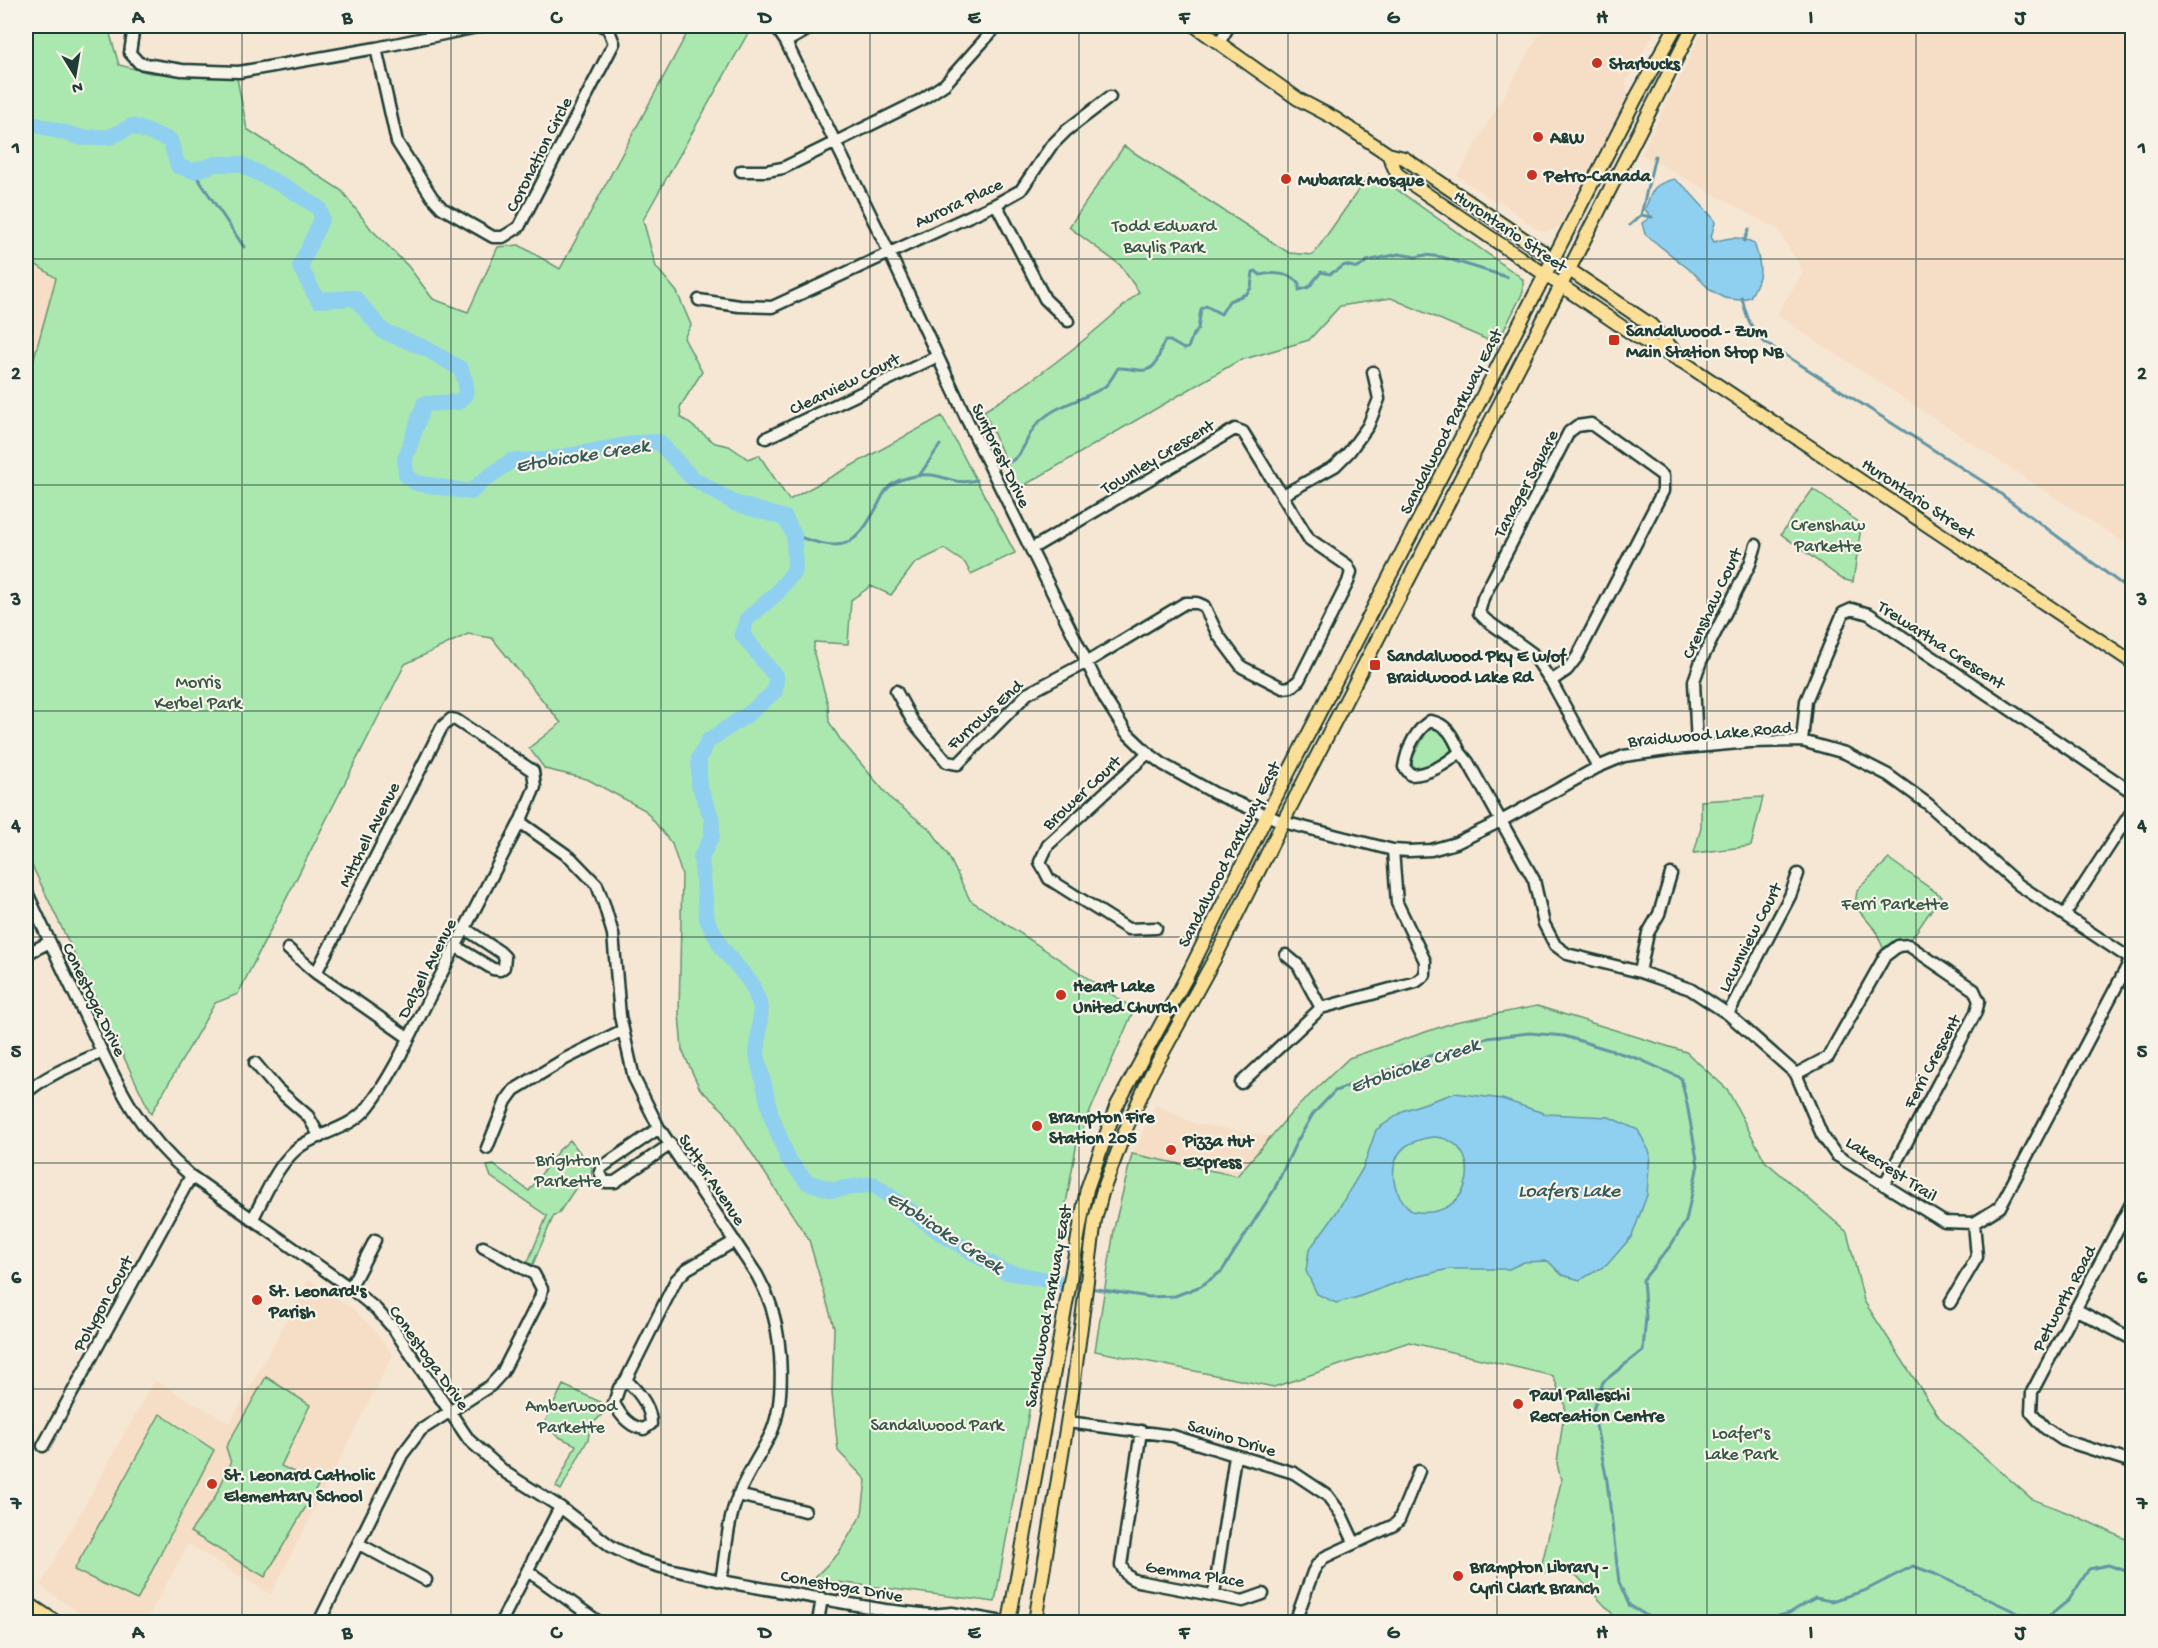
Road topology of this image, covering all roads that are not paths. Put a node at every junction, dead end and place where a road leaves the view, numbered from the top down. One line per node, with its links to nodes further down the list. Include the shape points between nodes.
1 (134, 26): 14 (street, via 130,53 139,63 182,70 239,72)
2 (482, 26): 11 (street)
3 (602, 26): 14 (street, Coronation Circle, via 608,28 614,43 519,227 503,237 493,237 442,208 408,161 397,142)
4 (775, 26): 12 (street, Sunforest Drive)
5 (814, 26): 12 (street)
6 (1195, 26): 13 (main road, Hurontario Street)
7 (1229, 26): 13 (street)
8 (1676, 26): 21 (main road, Sandalwood Parkway East)
9 (1693, 26): 22 (main road, Sandalwood Parkway East)
10 (996, 27): 16 (street, via 945,84)
11 (458, 28): 14 (street)
12 (786, 42): 16 (street, Sunforest Drive)
13 (1219, 43): 17 (main road, Hurontario Street, via 1298,99)
14 (376, 48)
15 (1110, 97): 19 (street, Aurora Place, via 1051,146 1021,190)
16 (834, 144): 18 (street, via 783,168); 20 (street, Sunforest Drive)
17 (1388, 154): 21 (main road, Hurontario Street, via 1404,158); 23 (main road, Hurontario Street, via 1396,174)
18 (741, 171)
19 (996, 204): 20 (street, Aurora Place); 26 (street, via 1045,299)
20 (889, 252): 25 (street, Aurora Place, via 772,307); 27 (street, Sunforest Drive)
21 (1553, 259): 22 (main road, Hurontario Street); 23 (main road, Sandalwood Parkway East)
22 (1569, 269): 24 (main road, Sandalwood Parkway East); 28 (main road, Hurontario Street, via 1652,325)
23 (1545, 275): 24 (main road, Hurontario Street); 46 (main road, Sandalwood Parkway East)
24 (1561, 285): 28 (main road, Hurontario Street, via 1637,338); 49 (main road, Sandalwood Parkway East)
25 (699, 300)
26 (1068, 321)
27 (936, 357): 30 (street, Clearview Court); 33 (street, Sunforest Drive)
28 (1686, 364): 35 (main road, Hurontario Street)
29 (1373, 372): 31 (street, via 1379,399 1368,426 1349,452 1335,466)
30 (766, 438)
31 (1283, 495): 33 (street, Townley Crescent, via 1244,432 1235,429); 34 (street, Townley Crescent, via 1309,539 1347,565 1351,572 1299,680 1291,687 1283,688 1242,667 1218,635 1204,606 1197,603 1185,603)
32 (1756, 545): 40 (street, Crenshaw Court, via 1694,681)
33 (1031, 549): 34 (street, Sunforest Drive)
34 (1087, 662): 37 (street, Furrows End, via 1027,694 958,764 947,762 913,722); 42 (street, Sunforest Drive, via 1125,732)
35 (2133, 662)
36 (1551, 681): 36 (street, Tanager Square, via 1532,653 1479,612 1569,432 1591,424 1664,476 1664,491 1577,657); 43 (street, Tanager Square)
37 (896, 691)
38 (457, 720): 48 (street, Dalzell Avenue, via 532,771 535,787); 64 (street, Mitchell Avenue, via 450,719 436,736)
39 (1802, 741): 40 (street, Braidwood Lake Road); 44 (street, Trewartha Crescent, via 1811,685 1843,613 1852,609 1869,614); 54 (street, Braidwood Lake Road, via 1845,753 1888,775 1928,804 2019,885)
40 (1697, 747): 43 (street, Braidwood Lake Road, via 1624,756)
41 (1460, 752): 41 (street, via 1446,764 1423,774 1412,775 1404,767 1406,751 1420,727 1430,721 1452,733); 47 (street, Lakecrest Trail)
42 (1148, 753): 46 (street, Sunforest Drive, via 1216,794); 56 (street, Brower Court, via 1048,845 1040,862 1049,879 1128,929)
43 (1598, 767): 47 (street, Braidwood Lake Road)
44 (2133, 792)
45 (2133, 811): 54 (street)
46 (1268, 816): 49 (street, Sunforest Drive); 118 (main road, Sandalwood Parkway East, via 1116,1107 1087,1189)
47 (1501, 821): 50 (street, Braidwood Lake Road, via 1439,848); 63 (street, Lakecrest Trail, via 1534,880 1544,924 1555,945 1567,954)
48 (520, 822): 55 (street, Dalzell Avenue); 67 (street, Sutter Avenue, via 571,858 597,885 613,934)
49 (1283, 822): 50 (street, Braidwood Lake Road); 92 (main road, Sandalwood Parkway East, via 1151,1074 1102,1193)
50 (1393, 850): 65 (street, via 1397,903 1425,962 1425,975 1416,982)
51 (1671, 874): 63 (street, via 1659,914 1648,933)
52 (1798, 874): 66 (street, Lawnview Court, via 1791,896)
53 (26, 890): 57 (street, Conestoga Drive)
54 (2065, 914): 62 (street, Braidwood Lake Road)
55 (464, 928): 58 (street, Dalzell Avenue); 58 (street, via 500,952 505,957 504,966 493,969)
56 (1156, 928)
57 (50, 942): 60 (street); 69 (street, Conestoga Drive)
58 (455, 946): 68 (street, Dalzell Avenue)
59 (288, 949): 64 (street)
60 (26, 954)
61 (1286, 954): 65 (street, via 1298,965)
62 (2132, 959): 82 (street, via 2000,1208)
63 (1640, 972): 66 (street, Lakecrest Trail, via 1690,989)
64 (316, 973): 68 (street)
65 (1321, 1008): 72 (street)
66 (1728, 1014): 71 (street, Lakecrest Trail)
67 (623, 1030): 74 (street, Sutter Avenue, via 634,1078); 77 (street, via 514,1090)
68 (409, 1038): 75 (street, Dalzell Avenue, via 368,1108 340,1129)
69 (102, 1052): 73 (street, via 53,1074); 78 (street, Conestoga Drive, via 136,1118)
70 (255, 1063): 75 (street, via 308,1116)
71 (1796, 1074): 79 (street, Lakecrest Trail, via 1822,1135 1836,1155); 79 (street, Ferri Crescent, via 1828,1057 1884,956 1898,946 1908,945 1974,990 1979,1001 1976,1012)
72 (1241, 1083)
73 (26, 1093)
74 (659, 1128): 76 (street, Sutter Avenue); 76 (street, via 602,1167 604,1182 615,1182)
75 (320, 1137): 81 (street, Dalzell Avenue, via 287,1160)
76 (671, 1144): 84 (street, Sutter Avenue)
77 (486, 1148)
78 (190, 1176): 81 (street, Conestoga Drive); 94 (street, Polygon Court)
79 (1884, 1185): 82 (street, Lakecrest Trail, via 1944,1222)
80 (2133, 1202): 88 (street, Petworth Road)
81 (252, 1220): 86 (street, Conestoga Drive)
82 (1974, 1223): 87 (street, via 1977,1257)
83 (375, 1240): 86 (street)
84 (735, 1241): 90 (street, via 687,1269 676,1280); 98 (street, Sutter Avenue, via 768,1296 780,1357 773,1429)
85 (483, 1247): 91 (street, via 534,1274 542,1289 502,1373 490,1386)
86 (350, 1288): 91 (street, Conestoga Drive, via 393,1328)
87 (1950, 1303)
88 (2077, 1310): 89 (street); 96 (street, Petworth Road, via 2032,1392 2031,1412 2063,1440)
89 (2133, 1339)
90 (626, 1380)
91 (449, 1410): 99 (street, Conestoga Drive, via 469,1440 488,1459); 102 (street, via 421,1430 402,1455)
92 (1068, 1422): 93 (street, Savino Drive); 119 (main road, Sandalwood Parkway East)
93 (1141, 1431): 95 (street, Savino Drive, via 1173,1436); 106 (street, Gemma Place, via 1121,1564 1131,1580)
94 (43, 1446)
95 (1235, 1456): 101 (street, Savino Drive, via 1294,1473 1327,1495); 106 (street)
96 (2133, 1462)
97 (1419, 1471): 101 (street, via 1399,1520)
98 (738, 1495): 100 (street); 105 (street, Sutter Avenue)
99 (560, 1507): 103 (street); 105 (street, Conestoga Drive, via 612,1547 638,1560)
100 (805, 1511)
101 (1354, 1542): 120 (street, via 1317,1564)
102 (359, 1544): 104 (street); 112 (street)
103 (528, 1571): 113 (street); 114 (street)
104 (426, 1580)
105 (722, 1581): 108 (street, Conestoga Drive)
106 (1214, 1594): 107 (street, Gemma Place, via 1243,1601)
107 (1263, 1594)
108 (822, 1598): 110 (street, Conestoga Drive); 115 (street)
109 (26, 1602): 111 (main road)
110 (929, 1619): 116 (street); 117 (street, Conestoga Drive, via 952,1613)
111 (56, 1623)
112 (319, 1623)
113 (501, 1623)
114 (599, 1623)
115 (818, 1623)
116 (940, 1623)
117 (1003, 1623)
118 (1009, 1623)
119 (1035, 1623)
120 (1294, 1623)

